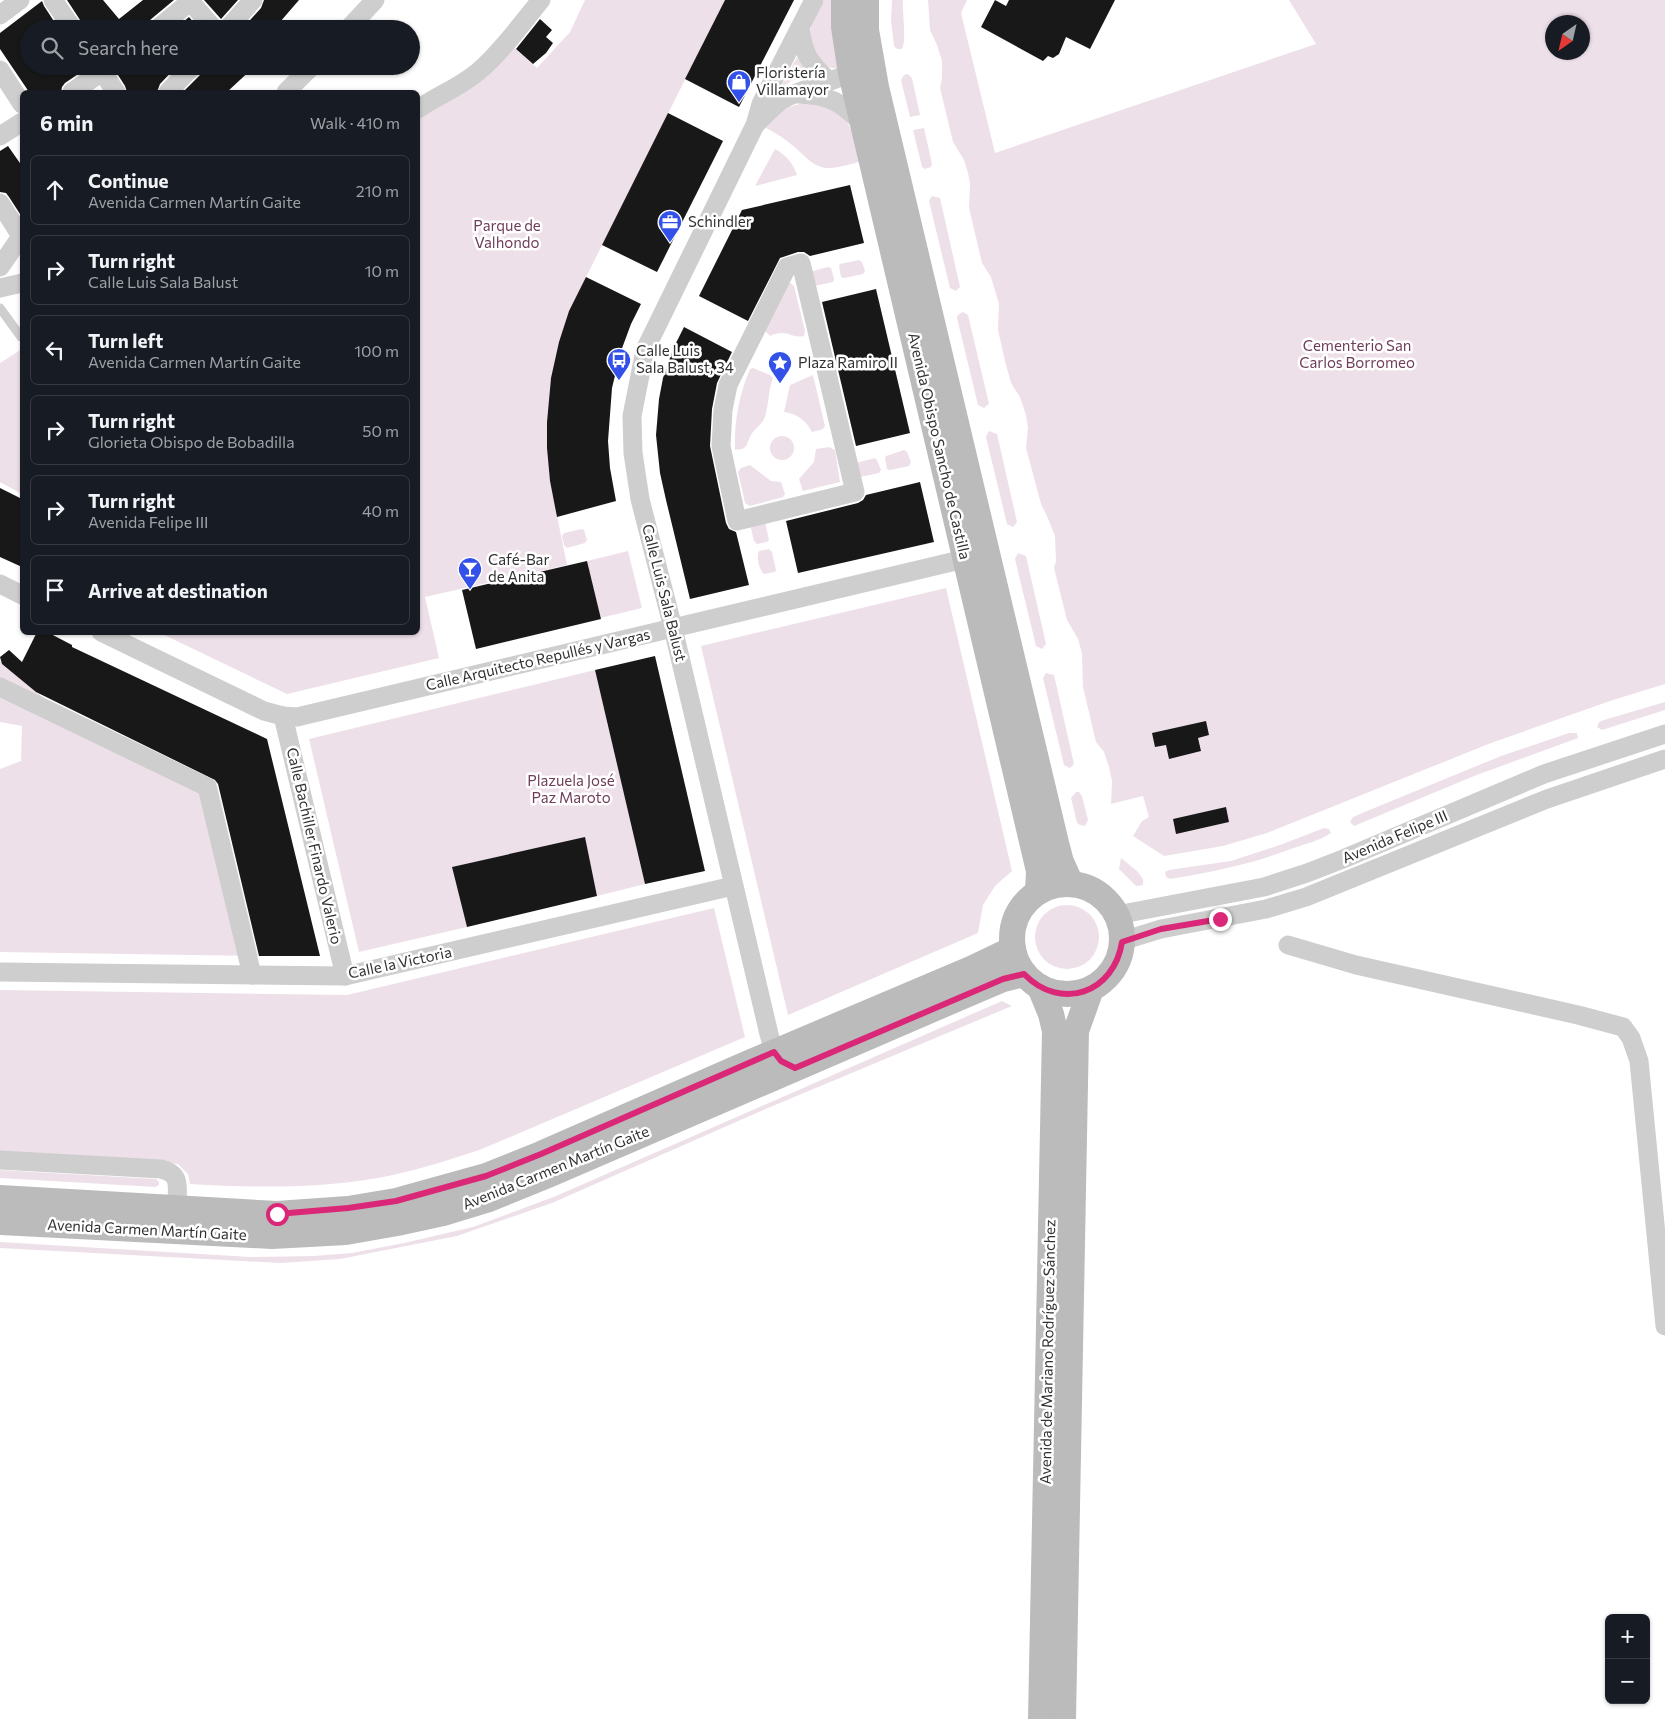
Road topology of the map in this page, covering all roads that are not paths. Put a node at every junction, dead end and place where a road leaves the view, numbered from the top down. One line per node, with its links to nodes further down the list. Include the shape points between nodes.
1 (20, 0): 10 (street)
2 (53, 0): 11 (street)
3 (253, 0): 14 (street)
4 (541, 0): 29 (street, via 480,71)
5 (814, 0): 16 (street, Calle Luis Sala Balust)
6 (844, 0): 18 (main road, Avenida Obispo Sancho de Castilla)
7 (866, 0): 18 (main road, Avenida Obispo Sancho de Castilla, via 866,30)
8 (191, 1): 12 (street); 13 (street)
9 (366, 3): 15 (street)
10 (0, 15)
11 (67, 20)
12 (168, 20)
13 (207, 20)
14 (235, 20)
15 (354, 20)
16 (800, 28): 18 (street, via 804,49 813,66); 32 (street, Calle Luis Sala Balust)
17 (0, 70): 28 (street)
18 (850, 70): 27 (street, Calle Luis Sala Balust); 31 (main road, Avenida Obispo Sancho de Castilla); 43 (main road, Avenida Obispo Sancho de Castilla, via 876,87)
19 (95, 75): 23 (street)
20 (108, 75): 24 (street)
21 (184, 75): 25 (street)
22 (303, 75): 26 (street)
23 (75, 90)
24 (115, 90)
25 (170, 90)
26 (288, 90)
27 (794, 94): 31 (street, via 825,97 843,105); 32 (street, Calle Luis Sala Balust, via 781,101)
28 (20, 101)
29 (420, 108)
30 (20, 123): 33 (street)
31 (863, 124): 43 (main road, Avenida Obispo Sancho de Castilla)
32 (755, 125): 46 (street, Calle Luis Sala Balust, via 645,350 636,390 632,416 640,499)
33 (0, 136)
34 (0, 203): 35 (street)
35 (20, 232)
36 (20, 238): 37 (street)
37 (0, 267)
38 (20, 283): 39 (street)
39 (0, 288)
40 (0, 308): 41 (lane)
41 (20, 334)
42 (742, 520): 42 (street, via 737,521 721,446 722,410 728,385 787,267 801,263 855,492)
43 (977, 556): 46 (street, Calle Arquitecto Repullés y Vargas); 52 (main road, Avenida Obispo Sancho de Castilla, via 1061,862); 54 (main road, Avenida Obispo Sancho de Castilla, via 1039,871)
44 (0, 584): 45 (street)
45 (20, 594)
46 (673, 628): 49 (street, Calle Arquitecto Repullés y Vargas, via 313,714); 53 (street, Calle Luis Sala Balust)
47 (107, 635): 49 (street, Calle Arquitecto Repullés y Vargas, via 264,710)
48 (0, 687): 60 (street, via 207,786)
49 (284, 716): 61 (street, Calle Bachiller Finardo Valerio)
50 (1665, 734): 55 (street, Avenida Felipe III, via 1544,774 1307,873 1264,887)
51 (1665, 759): 56 (street, Avenida Felipe III, via 1547,798 1306,898 1161,929)
52 (1071, 884): 54 (main road, via 1054,885); 55 (main road, via 1099,894)
53 (733, 886): 61 (street, Calle la Victoria); 64 (street, Calle Luis Sala Balust)
54 (1038, 892): 58 (main road, via 1025,902 1016,916)
55 (1117, 915): 56 (main road)
56 (1122, 942): 63 (main road, via 1113,969)
57 (1288, 945): 71 (street, via 1356,965 1623,1027 1631,1038 1639,1061)
58 (1013, 949): 62 (main road, via 1017,962); 64 (main road, Avenida Carmen Martín Gaite)
59 (0, 972): 60 (street, Calle la Victoria)
60 (252, 975): 61 (street, Calle la Victoria)
61 (345, 976)
62 (1032, 980): 63 (main road, via 1052,992 1065,994); 65 (main road, Avenida Carmen Martín Gaite, via 1003,979); 72 (main road, Avenida de Mariano Rodríguez Sánchez, via 1051,1014 1054,1031)
63 (1091, 989): 73 (main road, Avenida de Mariano Rodríguez Sánchez, via 1076,1031)
64 (774, 1052): 65 (street, via 781,1061); 68 (main road, Avenida Carmen Martín Gaite, via 541,1154 439,1190 396,1201 277,1214)
65 (795, 1068): 70 (main road, Avenida Carmen Martín Gaite, via 548,1175 489,1199 443,1212 346,1232 272,1236)
66 (0, 1160): 68 (street, via 171,1172 177,1179)
67 (0, 1198): 68 (main road, Avenida Carmen Martín Gaite)
68 (178, 1208): 70 (street, via 184,1222)
69 (0, 1222): 70 (main road, Avenida Carmen Martín Gaite)
70 (194, 1232)
71 (1665, 1326)
72 (1040, 1719)
73 (1063, 1719)

